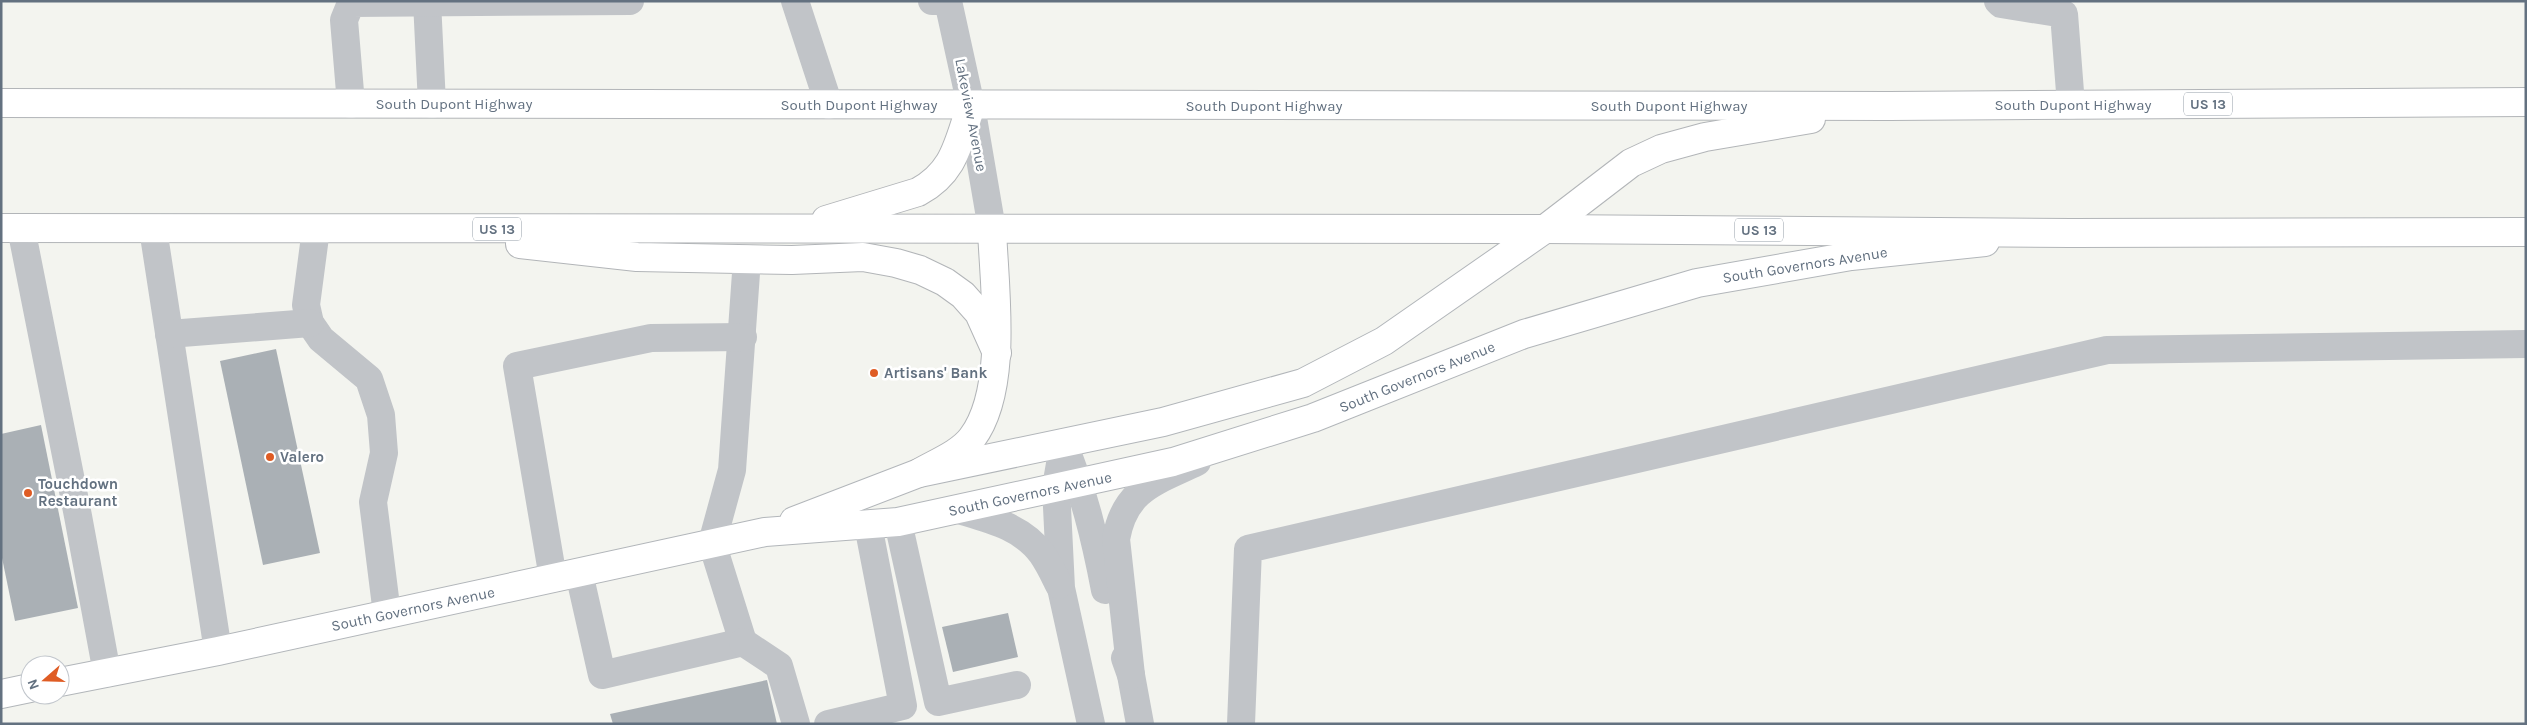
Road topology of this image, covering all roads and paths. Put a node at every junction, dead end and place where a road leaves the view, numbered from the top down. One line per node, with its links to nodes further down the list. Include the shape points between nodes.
1 (427, 1): 2 (street); 9 (street, via 351,3 344,20); 10 (street)
2 (630, 1)
3 (795, 1): 11 (street)
4 (932, 1): 5 (street)
5 (948, 1): 13 (street, Lakeview Avenue)
6 (1998, 1): 12 (street, via 2064,14)
7 (1, 102): 9 (main road, South Dupont Highway / US 13)
8 (2526, 102): 12 (main road, South Dupont Highway / US 13)
9 (351, 104): 10 (main road, South Dupont Highway / US 13)
10 (432, 104): 11 (main road, South Dupont Highway / US 13)
11 (829, 105): 13 (main road, South Dupont Highway / US 13)
12 (2071, 105): 14 (main road, South Dupont Highway / US 13)
13 (971, 106): 14 (main road, South Dupont Highway / US 13); 19 (main road, via 954,155 932,184 918,192); 20 (street, Lakeview Avenue)
14 (1889, 106): 21 (main road, South Governors Avenue, via 1705,137 1661,149 1631,163)
15 (11, 228): 16 (main road, US 13); 44 (street, via 78,516)
16 (153, 228): 17 (main road, US 13); 26 (street)
17 (316, 229): 18 (main road, US 13); 25 (street, via 306,305)
18 (379, 229): 19 (main road, US 13); 24 (main road, via 638,257)
19 (800, 229): 20 (main road, US 13)
20 (992, 229): 21 (main road, US 13); 29 (main road)
21 (1545, 229): 22 (main road, US 13); 31 (main road, South Governors Avenue, via 1384,341 1303,383 1163,422)
22 (2071, 232): 23 (main road, US 13); 30 (main road, South Governors Avenue, via 1851,256 1697,282 1524,334 1313,418)
23 (2526, 232)
24 (747, 259): 27 (street); 29 (main road, via 863,256 920,270 963,294 979,313)
25 (310, 323): 26 (street); 41 (street, via 321,339 369,379 381,416 384,453 373,502)
26 (169, 334): 43 (street)
27 (743, 337): 38 (street, via 732,470); 39 (street, via 651,338 517,366)
28 (2526, 344): 54 (street, via 2107,350 1248,549)
29 (997, 352): 32 (main road, via 986,414 972,439)
30 (1245, 440): 33 (main road, South Governors Avenue, via 1173,462); 45 (street, via 1141,491 1128,503 1122,515 1116,539)
31 (1063, 443): 32 (main road, South Governors Avenue); 33 (street)
32 (919, 473): 37 (main road, South Governors Avenue)
33 (1068, 485): 34 (main road, South Governors Avenue); 40 (street); 45 (street, via 1093,529 1107,603)
34 (959, 510): 35 (main road, South Governors Avenue); 40 (street, via 1005,524 1033,543)
35 (898, 522): 36 (main road, South Governors Avenue); 47 (street, via 938,702)
36 (868, 524): 37 (main road, South Governors Avenue); 51 (street, via 903,706)
37 (765, 532): 38 (main road, South Governors Avenue)
38 (712, 544): 39 (main road, South Governors Avenue); 42 (street)
39 (566, 575): 41 (main road, South Governors Avenue); 42 (street, via 602,675)
40 (1061, 588): 52 (street)
41 (387, 614): 43 (main road, South Governors Avenue)
42 (743, 642): 50 (street, via 779,666)
43 (218, 651): 44 (main road, South Governors Avenue)
44 (107, 673): 46 (main road, South Governors Avenue)
45 (1131, 675): 53 (street)
46 (70, 680)
47 (1017, 685)
48 (20, 690): 49 (main road)
49 (1, 693)
50 (796, 724)
51 (828, 724)
52 (1091, 724)
53 (1140, 724)
54 (1241, 724)

